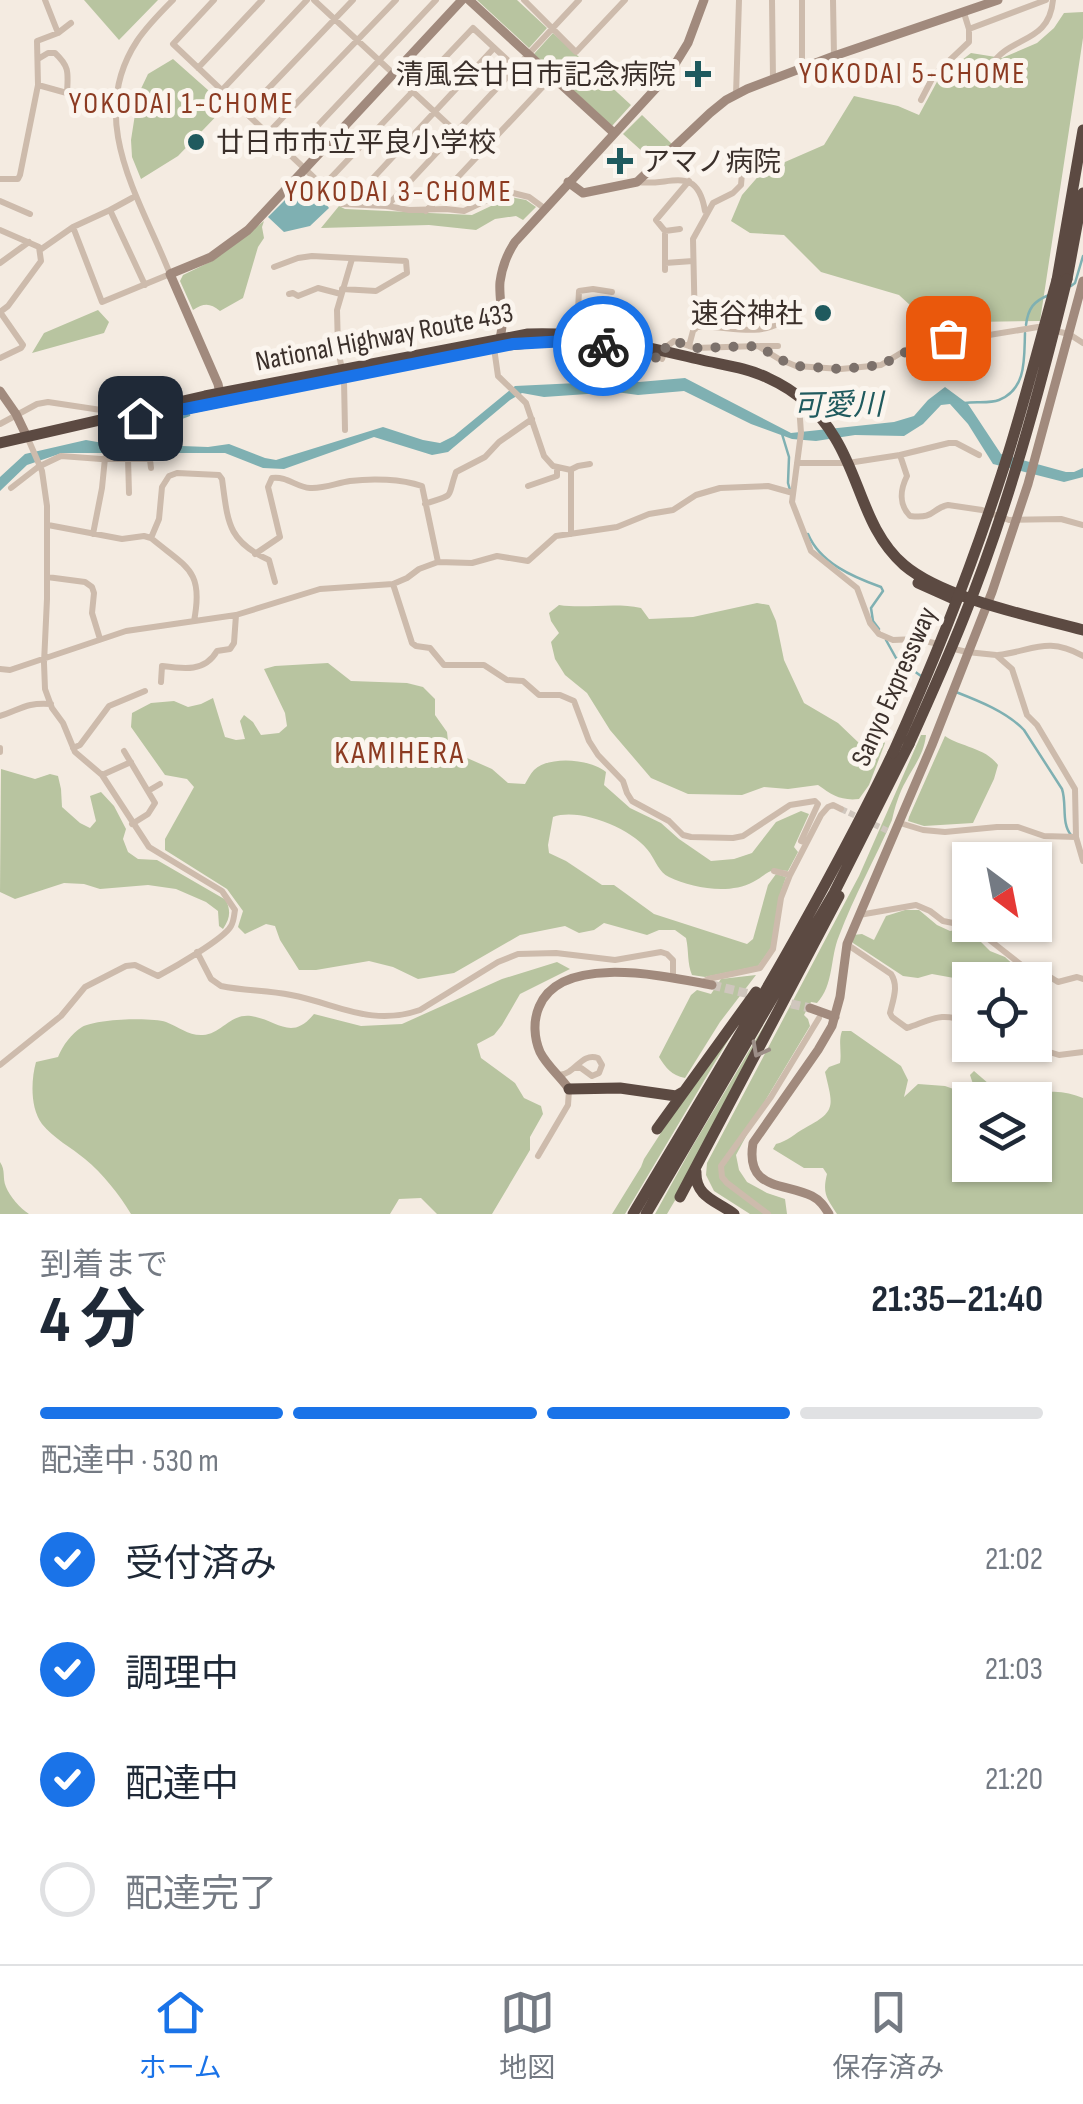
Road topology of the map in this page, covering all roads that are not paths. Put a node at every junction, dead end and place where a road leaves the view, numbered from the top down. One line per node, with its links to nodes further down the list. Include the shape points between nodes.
1 (45, 0): 25 (street)
2 (172, 0): 79 (street, via 125,62 115,122 120,155)
3 (214, 0): 33 (street, via 173,44)
4 (262, 0): 33 (street)
5 (311, 0): 21 (street); 40 (street)
6 (353, 0): 21 (street)
7 (396, 0): 26 (street)
8 (436, 0): 31 (street)
9 (466, 0): 28 (street); 36 (street)
10 (524, 0): 23 (street)
11 (625, 0): 23 (street, via 576,52)
12 (704, 0): 48 (street, via 682,54)
13 (739, 0): 42 (street)
14 (772, 0): 38 (street)
15 (802, 0): 35 (street)
16 (833, 0): 29 (street)
17 (998, 0): 20 (street)
18 (1049, 0): 24 (street); 32 (street, via 1047,23)
19 (574, 1): 23 (street)
20 (964, 13): 24 (street); 29 (street)
21 (335, 19): 26 (street); 45 (street)
22 (70, 23): 25 (street)
23 (553, 28): 28 (street)
24 (969, 29): 43 (street, via 969,42 934,75)
25 (58, 33): 30 (street, via 37,41)
26 (358, 40): 31 (street); 49 (street)
27 (494, 48): 34 (street); 41 (street, via 473,28); 44 (street)
28 (528, 55): 34 (street); 37 (street)
29 (834, 56): 35 (street)
30 (38, 59): 39 (street); 39 (street, via 55,53 64,62 70,94)
31 (379, 60): 36 (street); 51 (street)
32 (991, 66)
33 (198, 68): 40 (street)
34 (516, 68): 47 (street)
35 (802, 68): 38 (street)
36 (394, 74): 41 (street); 53 (street)
37 (552, 77): 48 (street); 50 (street)
38 (773, 79): 42 (street)
39 (38, 85): 54 (street, via 20,175)
40 (222, 90): 45 (street)
41 (413, 91): 44 (street); 58 (street)
42 (736, 94): 57 (street)
43 (921, 100)
44 (435, 112): 47 (street); 62 (street)
45 (245, 113): 49 (street)
46 (1083, 130): 80 (highway, Sanyo Expressway)
47 (456, 132): 50 (street); 63 (street)
48 (614, 133): 56 (street)
49 (268, 134): 51 (street)
50 (480, 154): 66 (street)
51 (290, 155): 53 (street)
52 (751, 168): 67 (street, via 742,173 738,190)
53 (305, 169): 58 (street); 79 (street, via 230,244)
54 (0, 179)
55 (690, 181): 57 (street); 67 (street); 72 (street, via 656,220)
56 (568, 182): 57 (street, via 582,193); 64 (street)
57 (636, 182)
58 (322, 186): 62 (street)
59 (1083, 192): 80 (highway, Sanyo Expressway)
60 (132, 198): 65 (street)
61 (0, 200): 68 (street)
62 (348, 205): 63 (street)
63 (387, 206): 66 (street)
64 (544, 208): 66 (street, via 513,193 464,212); 91 (street, via 504,264)
65 (110, 210): 69 (street); 82 (street)
66 (426, 211)
67 (706, 213): 76 (street, via 693,239)
68 (30, 214)
69 (72, 227): 74 (street); 82 (street, via 102,302)
70 (680, 229): 72 (street)
71 (0, 230): 73 (street)
72 (664, 230): 76 (street, via 665,267)
73 (29, 242): 74 (street); 77 (street)
74 (40, 250): 86 (street, via 40,266)
75 (352, 259): 78 (street, via 312,256); 83 (street); 83 (street, via 405,259 408,272 374,292)
76 (693, 261): 88 (street)
77 (0, 263)
78 (274, 267)
79 (170, 274): 82 (street); 100 (street)
80 (1062, 279): 157 (highway, Sanyo Expressway, bridge, via 1028,428 994,533 965,615); 163 (highway, Sanyo Expressway, bridge, via 979,542 925,682)
81 (1083, 281): 90 (street)
82 (145, 285)
83 (342, 292): 85 (street); 98 (street, via 337,312)
84 (612, 292): 89 (street, via 579,291)
85 (290, 294)
86 (0, 312): 97 (street, via 23,345)
87 (780, 323): 88 (street, via 759,330)
88 (695, 328): 93 (street)
89 (577, 330)
90 (1069, 334): 92 (street); 94 (street, via 1038,328 958,340 927,337 886,363 864,368 796,366); 126 (street)
91 (502, 339): 96 (highway, National Highway Route 433); 98 (highway, National Highway Route 433); 104 (street, via 498,376 526,403)
92 (1083, 343)
93 (689, 346): 94 (street); 96 (street, via 674,341)
94 (759, 346): 95 (street)
95 (778, 346)
96 (663, 355): 101 (highway, National Highway Route 433, via 757,380); 106 (highway, National Highway Route 433, via 768,377 802,398)
97 (0, 358)
98 (343, 373): 100 (highway, National Highway Route 433); 107 (street)
99 (0, 391): 102 (street)
100 (221, 397): 103 (highway, National Highway Route 433); 108 (highway, National Highway Route 433)
101 (799, 405): 106 (highway, National Highway Route 433); 114 (street)
102 (16, 414): 103 (street, via 48,402 100,410); 105 (street); 108 (street)
103 (108, 418): 108 (highway, National Highway Route 433)
104 (532, 419): 119 (street, via 544,456); 125 (street, via 456,472 446,498)
105 (2, 422)
106 (824, 428): 115 (highway, National Highway Route 433)
107 (345, 430)
108 (30, 444): 109 (highway, National Highway Route 433); 117 (street)
109 (0, 446)
110 (898, 455): 111 (street, via 956,443); 115 (street); 126 (street, via 910,516 930,516 948,505)
111 (979, 455)
112 (104, 458): 113 (street); 117 (street, via 67,455); 129 (street)
113 (128, 458): 118 (street, via 148,459); 123 (street)
114 (797, 463): 115 (street); 124 (street)
115 (844, 463): 137 (highway, National Highway Route 433, via 863,524 897,567 932,591)
116 (590, 464): 120 (street)
117 (38, 465): 122 (street); 127 (street)
118 (151, 468)
119 (557, 468): 120 (street); 121 (street, via 558,476)
120 (570, 470): 130 (street)
121 (528, 486)
122 (11, 488)
123 (129, 493)
124 (793, 494): 130 (street, via 768,486 720,488 618,527); 142 (street, via 811,551 858,588 876,631 888,639)
125 (425, 504): 132 (street, via 419,484 362,480 314,488 273,478 268,487 280,537); 133 (street)
126 (1016, 520): 128 (street); 137 (street)
127 (48, 525): 129 (street); 134 (street)
128 (1083, 525)
129 (93, 534): 131 (street)
130 (571, 534): 133 (street, via 556,536 528,561 497,556)
131 (151, 538): 132 (street, via 169,476 217,474 229,524); 139 (street, via 193,576)
132 (255, 554): 135 (street, via 270,560)
133 (438, 562): 136 (street)
134 (47, 577): 141 (street, via 92,588); 145 (street)
135 (275, 582)
136 (393, 584): 138 (street, via 320,590); 162 (street, via 416,646 430,648 444,665 484,665 539,695 574,701 589,741 632,801 684,835 743,836 790,805 816,802 801,842)
137 (986, 607): 140 (highway, National Highway Route 433); 142 (street)
138 (236, 615): 139 (street); 147 (street, via 230,649 217,651 199,668 162,666)
139 (194, 620): 141 (street)
140 (1083, 631)
141 (100, 639): 145 (street)
142 (966, 652): 143 (street); 160 (street)
143 (996, 655): 144 (street, via 1048,644); 161 (street, via 1012,670 1027,714 1073,784)
144 (1083, 656)
145 (44, 657): 146 (street); 149 (street)
146 (0, 669)
147 (161, 682)
148 (145, 691): 151 (street, via 109,706)
149 (51, 704): 150 (street, via 31,702); 151 (street)
150 (0, 716)
151 (73, 748): 154 (street)
152 (124, 751): 153 (street)
153 (131, 762): 154 (street); 156 (street)
154 (102, 775): 159 (street)
155 (160, 784): 156 (street)
156 (148, 791): 159 (street, via 155,804)
157 (879, 806): 188 (highway, one-way to 188, via 833,910); 192 (highway, Sanyo Expressway)
158 (840, 809): 162 (street, via 828,806)
159 (132, 824): 169 (street, via 149,847 233,904 231,926)
160 (894, 829): 161 (street, via 1018,827); 167 (street)
161 (1076, 837): 164 (street)
162 (806, 844): 166 (street)
163 (841, 857): 184 (highway); 191 (highway, Sanyo Expressway)
164 (1083, 861)
165 (774, 871): 166 (street)
166 (790, 875): 172 (street, via 773,948 760,968)
167 (859, 915): 168 (street); 171 (street, via 916,905 943,921 973,927 1024,967 1058,982)
168 (847, 944): 175 (street); 176 (street, via 892,974 890,1013 899,1024 907,1028)
169 (197, 952): 170 (street, via 221,986 380,1018 420,1010 518,954 614,960 661,952 673,960); 180 (street, via 158,976 126,966 85,987 61,1016)
170 (672, 979): 172 (street); 182 (street, via 580,975 546,994 535,1034)
171 (1083, 979)
172 (701, 983): 173 (street)
173 (712, 985)
174 (810, 1008): 175 (street)
175 (835, 1017): 196 (street, via 751,1152 766,1181 816,1198)
176 (952, 1017)
177 (820, 1018): 195 (street, via 721,1166 727,1183)
178 (1083, 1052): 179 (street)
179 (1052, 1053)
180 (0, 1065)
181 (575, 1068): 182 (street)
182 (558, 1075): 183 (street)
183 (569, 1089): 184 (highway); 185 (highway, via 664,1100); 187 (street, via 568,1105)
184 (684, 1092): 185 (highway)
185 (669, 1112): 186 (highway)
186 (657, 1129)
187 (538, 1156)
188 (700, 1158): 189 (highway); 194 (highway, via 700,1191)
189 (680, 1198)
190 (706, 1213): 193 (highway, via 717,1208)
191 (632, 1214)
192 (646, 1214)
193 (726, 1214)
194 (734, 1214)
195 (768, 1214)
196 (829, 1214)

